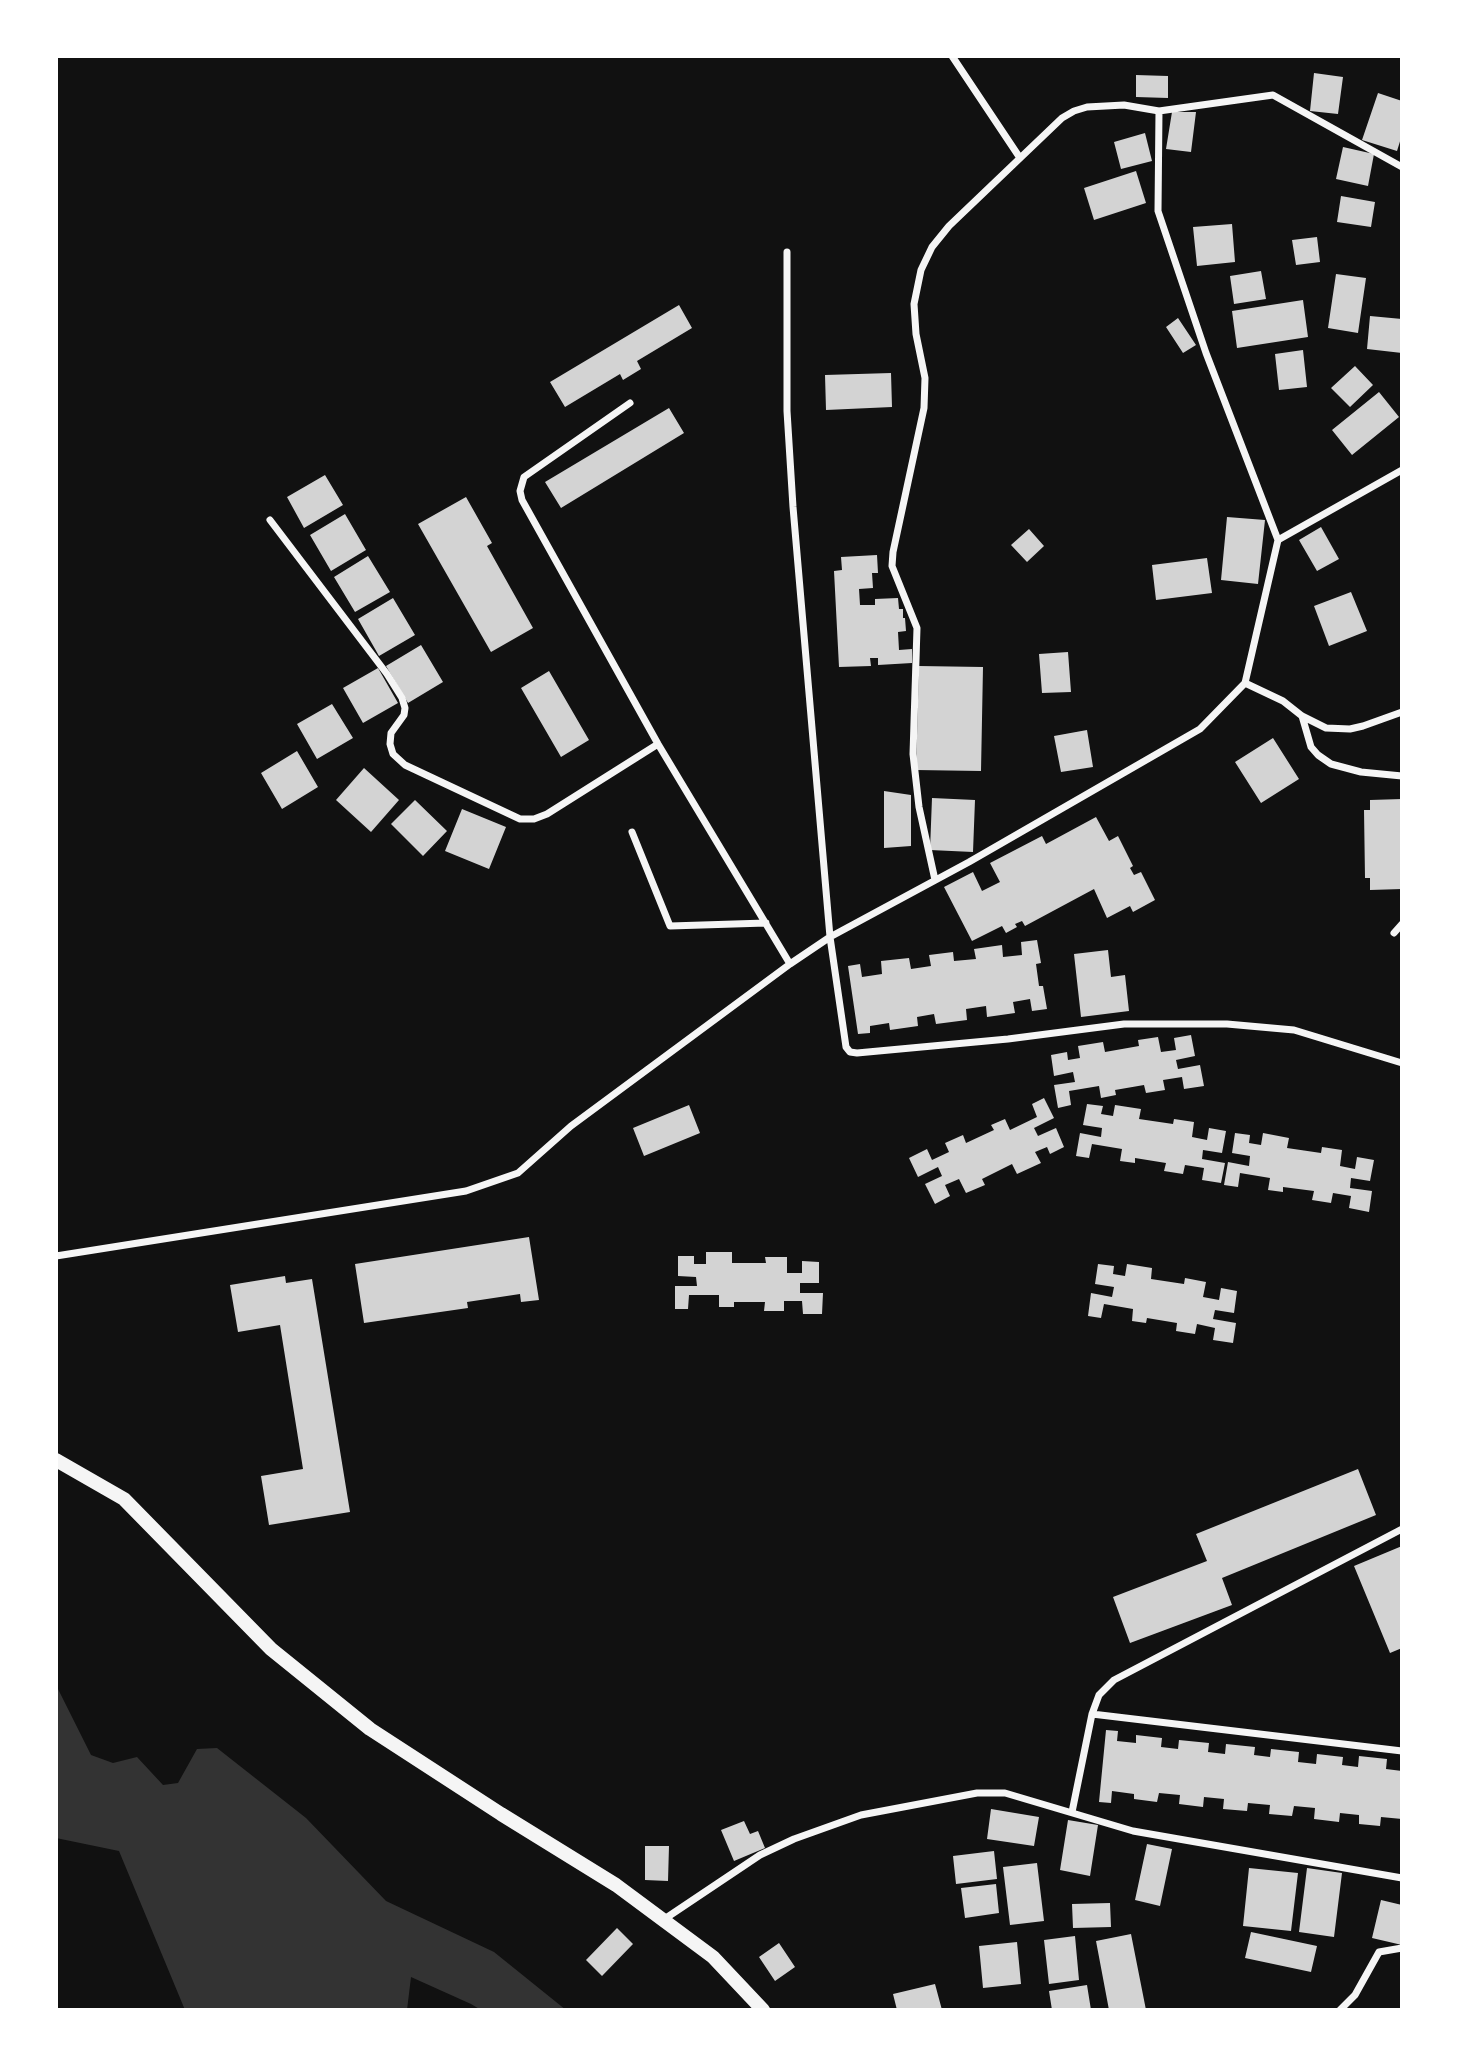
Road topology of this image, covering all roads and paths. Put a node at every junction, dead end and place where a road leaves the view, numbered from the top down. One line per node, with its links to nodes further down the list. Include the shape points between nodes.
1 (952, 56): 3 (street)
2 (1159, 111): 3 (street, via 1124,105 1074,110); 4 (street, via 1273,95); 9 (street, via 1158,211 1206,354)
3 (1020, 158): 16 (street, via 932,247 921,270 914,304 925,408 892,566 917,628 913,754)
4 (1402, 167)
5 (787, 252): 20 (street, via 787,411 793,507)
6 (630, 403): 13 (street, via 524,477 520,491)
7 (1402, 470): 9 (street)
8 (270, 520): 13 (street, via 402,698 404,715 391,733 390,744 405,765 520,819 534,819)
9 (1278, 540): 10 (street)
10 (1245, 683): 12 (street); 16 (street, via 1200,729)
11 (1402, 712): 12 (street, via 1350,729 1326,728)
12 (1303, 716): 14 (street, via 1311,747 1331,764)
13 (658, 744): 17 (street)
14 (1402, 776)
15 (632, 832): 17 (street, via 670,926)
16 (935, 880): 20 (street)
17 (766, 923): 21 (street)
18 (1402, 924): 19 (street)
19 (1394, 933)
20 (830, 937): 21 (street); 22 (street, via 850,1052 1124,1024 1227,1024 1294,1030)
21 (790, 964): 23 (street, via 571,1126 518,1173 466,1191)
22 (1402, 1063)
23 (56, 1256)
24 (56, 1460): 30 (main road, via 124,1499 271,1649 370,1729 616,1885)
25 (1402, 1529): 26 (street, via 1114,1680 1099,1695)
26 (1092, 1714): 27 (street); 28 (street)
27 (1402, 1751)
28 (1072, 1812): 29 (street, via 1133,1831); 30 (street, via 1005,1793 977,1793 860,1815 760,1855)
29 (1402, 1878)
30 (663, 1920): 32 (main road, via 713,1957)
31 (1402, 1948): 33 (street, via 1379,1952 1355,1995)
32 (764, 2010)
33 (1340, 2010)

